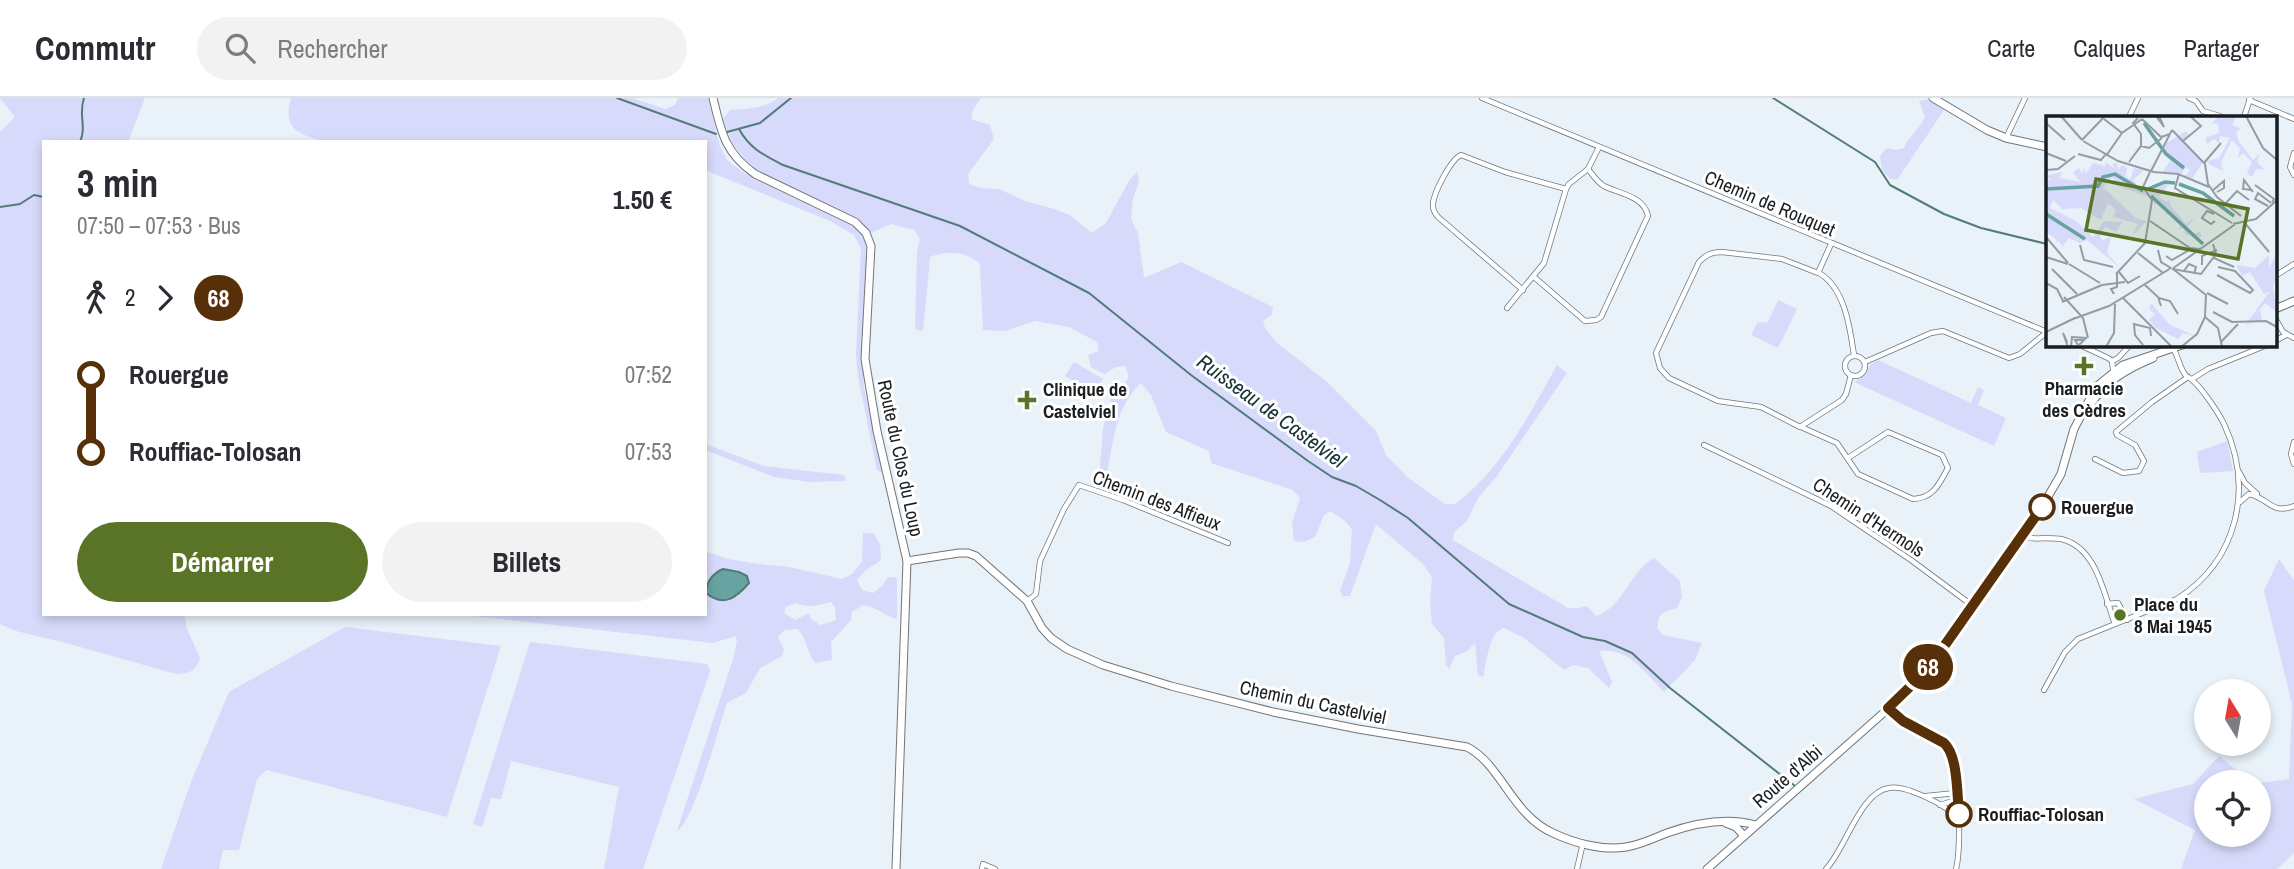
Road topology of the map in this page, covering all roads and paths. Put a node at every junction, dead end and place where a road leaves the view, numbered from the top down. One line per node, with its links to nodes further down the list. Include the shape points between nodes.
1 (713, 98): 59 (street, Route du Clos du Loup, via 722,134 734,157 755,174 846,217 868,238 871,264 865,359)
2 (1482, 98): 14 (street, Chemin de Rouquet)
3 (1933, 98): 8 (street)
4 (2025, 98): 13 (street)
5 (2138, 98): 9 (street)
6 (2189, 98): 10 (street, via 2203,111)
7 (2249, 99): 11 (street); 12 (street)
8 (1945, 101): 13 (street)
9 (2129, 116)
10 (2219, 116)
11 (2244, 116)
12 (2294, 119)
13 (2006, 138): 15 (street)
14 (1599, 147): 17 (street); 20 (street, Chemin de Rouquet)
15 (2046, 147)
16 (2294, 153): 18 (street, via 2290,167)
17 (1588, 169): 19 (street); 24 (street, via 1600,183 1639,201 1648,216 1601,317 1585,321)
18 (2294, 175)
19 (1566, 189): 24 (street, via 1544,263); 25 (street, via 1461,155 1453,160 1435,197 1438,217)
20 (1831, 244): 22 (street); 30 (street, Chemin de Rouquet)
21 (2294, 264): 23 (street)
22 (1818, 273): 40 (street, via 1830,279 1849,322); 45 (street, via 1782,259 1713,252 1699,262 1656,353 1669,378 1718,401 1761,407)
23 (2276, 274)
24 (1534, 278): 25 (street)
25 (1523, 290): 28 (street)
26 (2294, 301): 27 (street)
27 (2276, 306)
28 (1507, 308)
29 (2276, 320): 32 (street)
30 (2046, 332)
31 (2046, 333): 41 (street, via 2009,358 1942,331)
32 (2286, 335): 33 (street); 34 (street)
33 (2294, 338)
34 (2276, 340)
35 (2082, 346): 42 (street)
36 (2129, 346): 42 (street)
37 (2179, 346): 39 (street)
38 (2265, 346): 44 (street)
39 (2174, 348): 42 (street); 44 (street)
40 (1854, 355): 41 (street); 43 (street, via 1845,363)
41 (1865, 362): 43 (street, via 1863,373)
42 (2118, 365): 55 (street, Route d'Albi, via 2088,398 2061,474)
43 (1852, 375): 45 (street, via 1842,400)
44 (2190, 378): 49 (street, via 2116,432 2135,444 2144,461 2139,471 2123,473); 51 (street, via 2222,420)
45 (1800, 427): 48 (street, via 1837,443)
46 (2294, 442): 50 (street)
47 (1704, 445): 62 (street, Chemin d'Hermols, via 1831,506)
48 (1849, 457): 48 (street, via 1858,474 1913,499 1935,491 1948,468 1942,455 1888,432)
49 (2095, 459)
50 (2294, 464)
51 (2238, 471): 52 (street); 53 (street)
52 (2265, 502): 53 (street, via 2249,494); 54 (street, via 2277,509)
53 (2239, 506): 63 (street, via 2225,547 2195,586 2177,599)
54 (2294, 506)
55 (2029, 528): 56 (street); 57 (street, Route d'Albi)
56 (2039, 536): 57 (street); 61 (street, via 2082,548)
57 (2023, 537): 62 (street, Route d'Albi)
58 (1228, 543): 60 (street, Chemin des Affieux, via 1079,485 1040,561 1036,594)
59 (907, 561): 60 (street, Chemin du Castelviel, via 968,553); 75 (street, Route du Clos du Loup)
60 (1027, 600): 74 (street, Chemin du Castelviel, via 1051,638 1103,665 1273,712 1467,747 1482,758 1530,818 1550,832)
61 (2108, 604): 63 (street, via 2118,603); 64 (street)
62 (1974, 606): 66 (street, Route d'Albi, via 1927,669)
63 (2127, 620): 64 (street)
64 (2115, 624): 65 (street, via 2078,639)
65 (2044, 690)
66 (1888, 708): 67 (street, via 1947,745); 72 (street, Route d'Albi)
67 (1957, 795): 68 (street); 69 (street); 70 (street)
68 (1926, 796): 69 (street); 80 (street, via 1894,787 1879,792 1857,816)
69 (1939, 805): 70 (street)
70 (1959, 819): 81 (street)
71 (1718, 822): 72 (street, Chemin du Castelviel); 73 (street, via 1736,827); 74 (street, Chemin du Castelviel, via 1671,831 1627,847)
72 (1756, 825): 73 (street, Route d'Albi)
73 (1744, 836): 79 (street, Route d'Albi)
74 (1583, 843): 78 (street)
75 (896, 869)
76 (982, 869): 77 (street, via 983,864)
77 (995, 869)
78 (1577, 869)
79 (1707, 869)
80 (1826, 869)
81 (1956, 869)

